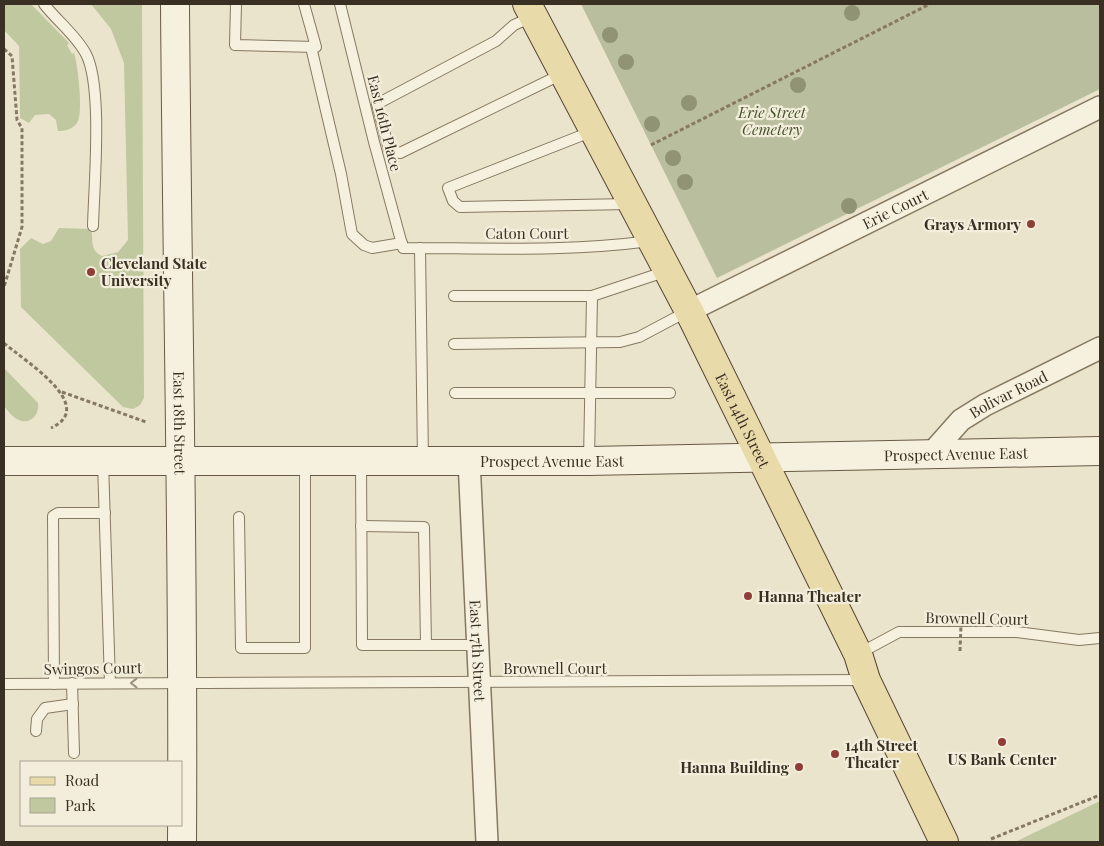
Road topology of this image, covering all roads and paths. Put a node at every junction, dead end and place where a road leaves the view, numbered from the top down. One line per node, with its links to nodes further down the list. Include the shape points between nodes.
1 (44, 4): 15 (lane, via 85,52 93,69)
2 (175, 4): 42 (street, East 18th Street)
3 (236, 4): 8 (lane, via 235,45)
4 (304, 4): 8 (lane, Caton Court, via 316,47)
5 (340, 4): 17 (lane, East 16th Place)
6 (930, 4): 13 (path)
7 (534, 9): 10 (main road, East 14th Street); 10 (lane, via 496,41 377,104 389,149 400,153)
8 (311, 47): 17 (lane, Caton Court, via 352,234 372,248)
9 (4, 49): 20 (path, via 12,56 17,120 22,128 22,227)
10 (563, 74): 12 (main road, East 14th Street)
11 (1100, 107): 23 (street, Erie Court)
12 (593, 131): 14 (main road, East 14th Street); 14 (lane, via 448,188 453,201 460,207)
13 (651, 145)
14 (631, 204): 16 (main road, East 14th Street)
15 (93, 226)
16 (651, 241): 18 (lane, Caton Court, via 569,248); 19 (main road, East 14th Street)
17 (403, 246): 18 (lane, Caton Court)
18 (420, 248): 41 (lane)
19 (668, 271): 22 (lane); 23 (main road, East 14th Street)
20 (4, 287)
21 (454, 296): 22 (lane)
22 (592, 296): 24 (lane)
23 (689, 311): 24 (lane, via 640,337 620,342); 36 (main road, East 14th Street)
24 (591, 342): 26 (lane); 30 (lane)
25 (4, 343): 28 (path)
26 (454, 344)
27 (1100, 348): 35 (street, Bolivar Road, via 961,420)
28 (62, 392): 32 (path); 33 (path, via 68,408 60,424)
29 (454, 393): 30 (lane)
30 (590, 393): 31 (lane); 38 (lane)
31 (670, 393)
32 (146, 422)
33 (51, 428)
34 (1100, 451): 35 (street, Prospect Avenue East)
35 (929, 456): 36 (street, Prospect Avenue East)
36 (763, 458): 38 (street, Prospect Avenue East); 53 (main road, East 14th Street)
37 (469, 460): 38 (street, Prospect Avenue East); 41 (street, Prospect Avenue East); 51 (street, East 17th Street)
38 (590, 460)
39 (4, 461): 40 (street, Prospect Avenue East)
40 (103, 461): 42 (street, Prospect Avenue East); 45 (lane)
41 (423, 461): 44 (street, Prospect Avenue East)
42 (179, 462): 43 (street, Prospect Avenue East); 55 (street, East 18th Street)
43 (305, 462): 44 (street, Prospect Avenue East); 46 (lane, via 305,648 241,648)
44 (361, 462): 47 (lane)
45 (105, 513): 57 (lane); 60 (lane, via 58,513 53,516)
46 (239, 517)
47 (361, 526): 50 (lane, via 424,527); 50 (lane, via 362,645)
48 (961, 625): 52 (path, bridge)
49 (1100, 638): 53 (lane, Brownell Court, via 1079,640 1017,632 899,632)
50 (426, 645): 51 (lane)
51 (478, 645): 58 (street, East 17th Street)
52 (960, 651)
53 (858, 654): 54 (main road, East 14th Street)
54 (866, 680): 58 (lane, Brownell Court); 68 (main road, East 14th Street)
55 (183, 682): 57 (lane, Swingos Court, one-way to 57); 58 (lane, Brownell Court); 66 (street, East 18th Street)
56 (72, 683): 57 (lane, Swingos Court); 60 (lane, Swingos Court); 61 (lane)
57 (110, 683)
58 (480, 683): 67 (street, East 17th Street)
59 (4, 684): 60 (lane, Swingos Court)
60 (54, 684)
61 (73, 704): 62 (lane, via 45,708 37,719); 63 (lane)
62 (36, 731)
63 (74, 753)
64 (1100, 795): 65 (path)
65 (991, 839)
66 (182, 842)
67 (487, 842)
68 (944, 842)

